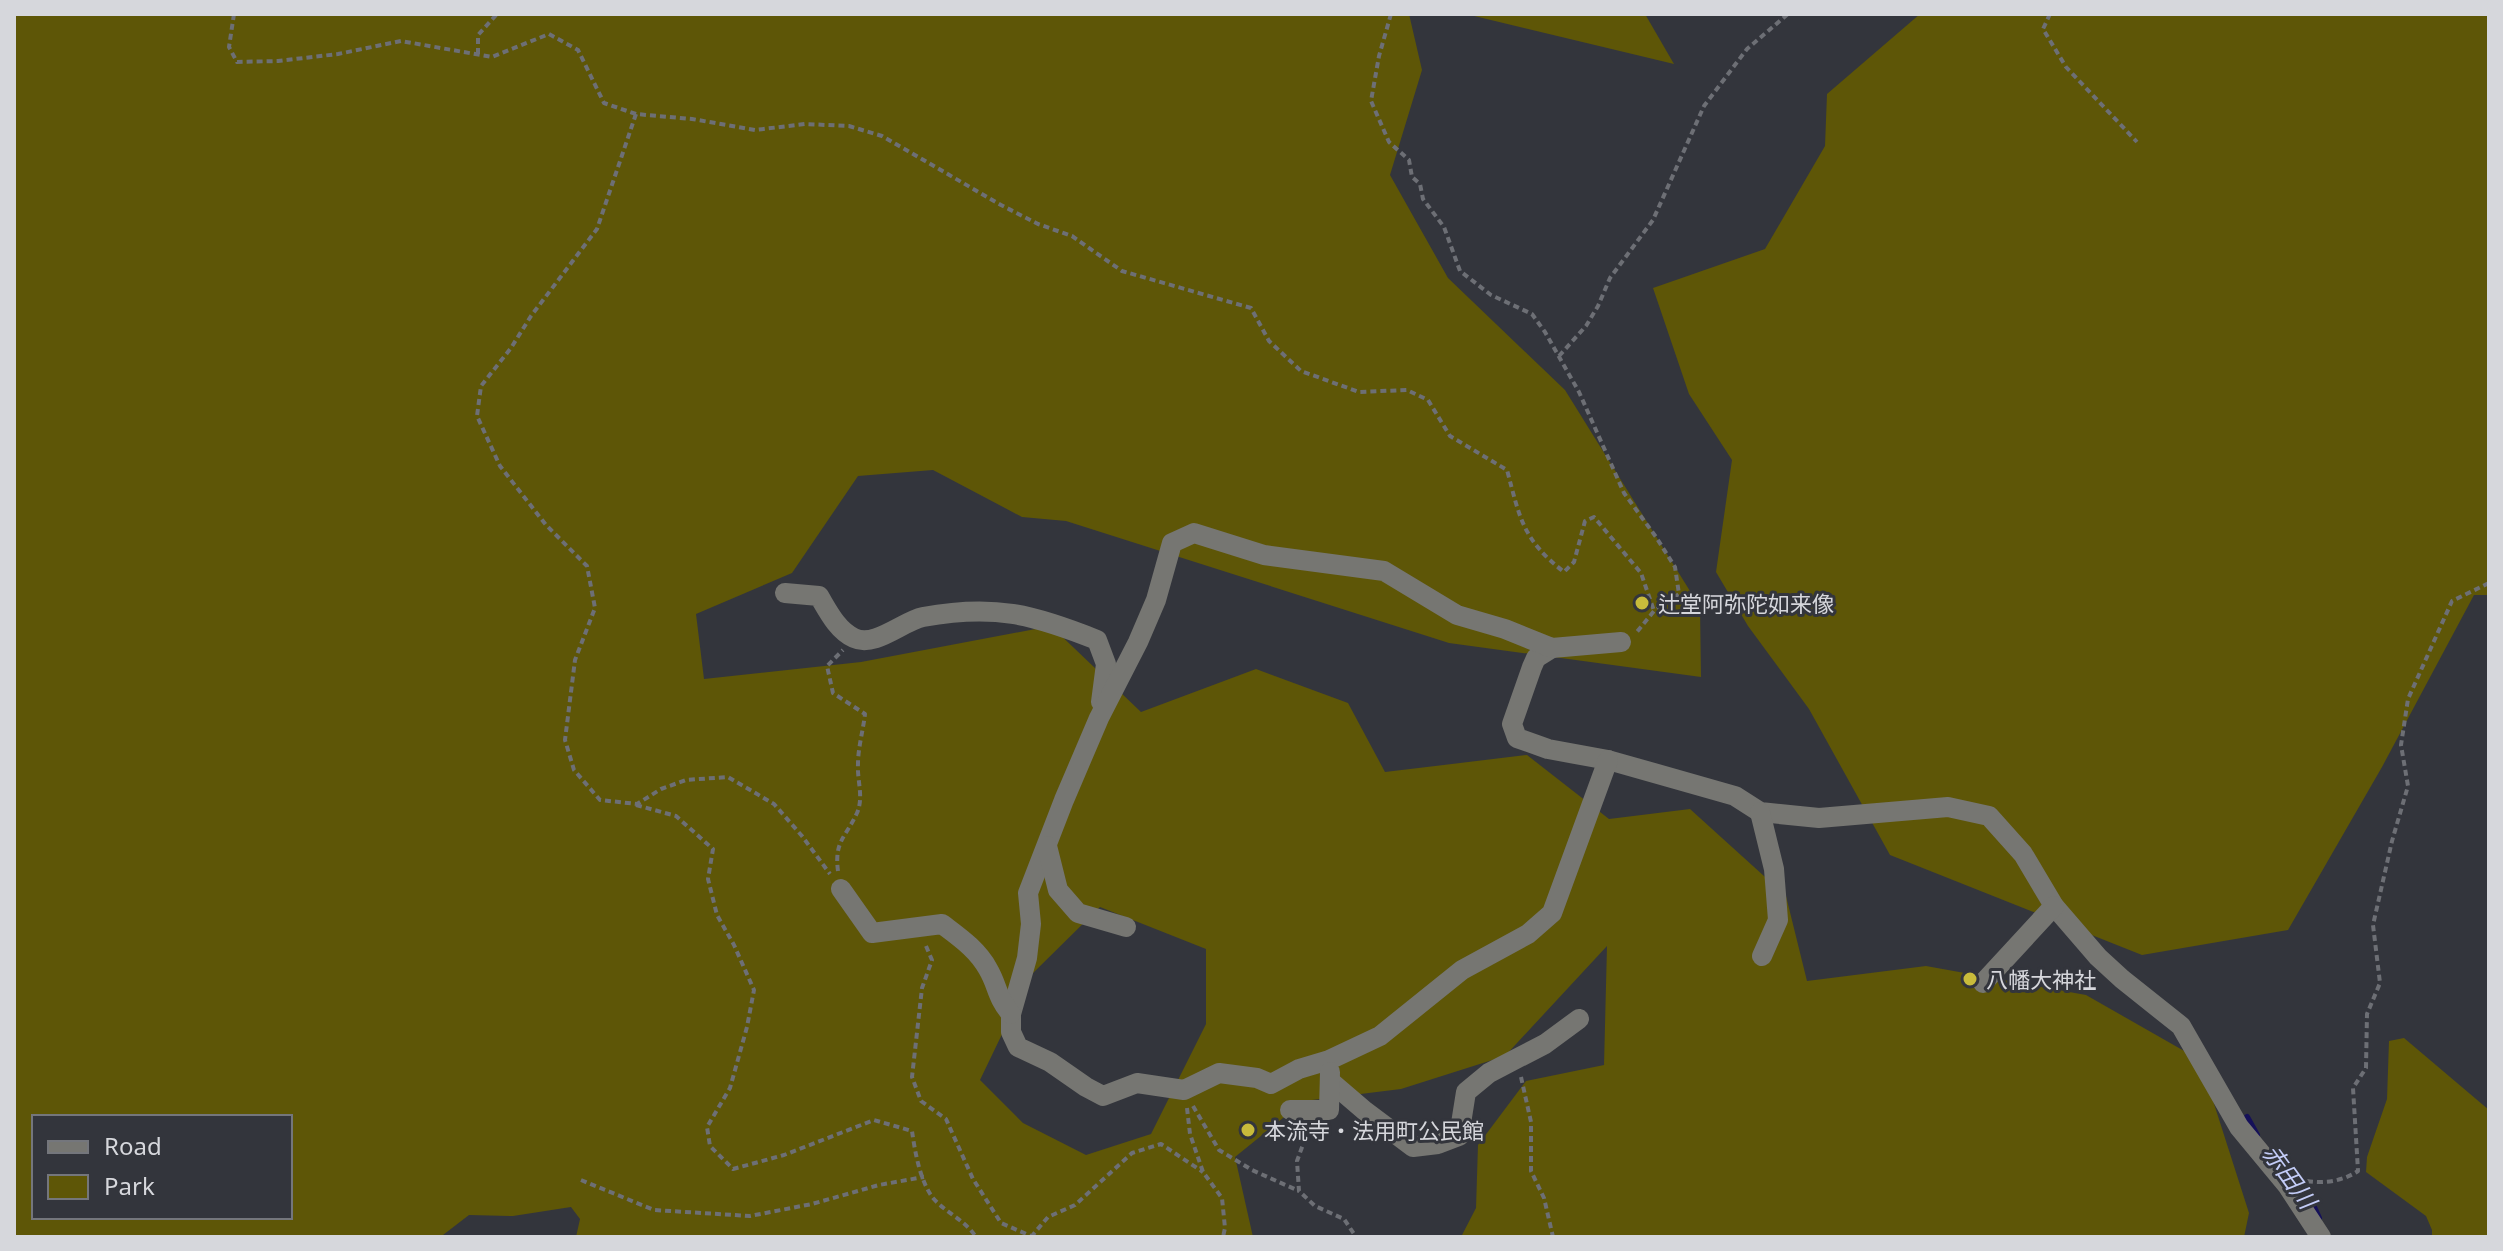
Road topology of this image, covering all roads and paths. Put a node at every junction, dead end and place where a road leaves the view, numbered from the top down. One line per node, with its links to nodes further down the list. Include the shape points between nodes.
1 (234, 14): 6 (path, via 229,47 237,62 308,58 401,41)
2 (497, 14): 6 (path, via 478,35)
3 (1391, 14): 9 (path, via 1371,101 1389,142 1409,160 1412,177 1444,227 1460,271 1491,295 1532,314)
4 (1788, 14): 9 (path, via 1747,49 1704,106 1653,220 1610,278 1586,326)
5 (2050, 14): 8 (path, via 2043,29 2066,67)
6 (478, 54): 7 (path, via 492,57 549,34 578,50 604,103)
7 (636, 114): 12 (path, via 755,130 805,124 860,129 882,136 1038,224 1072,236 1122,271 1251,308 1269,341 1301,371 1359,392 1407,390 1428,400 1450,436 1507,470 1524,530 1564,572 1574,562 1585,521 1594,517 1641,573); 18 (path, via 597,229 481,386 477,416 500,466 546,525 587,566 595,608 575,660 565,740 574,770 600,800)
8 (2137, 142)
9 (1559, 356): 12 (path, via 1624,493 1675,567 1679,594)
10 (2489, 583): 36 (path, via 2452,601 2408,699 2401,745 2408,786 2373,925 2380,983 2367,1014 2366,1068 2353,1088 2358,1171 2322,1183)
11 (785, 593): 13 (street, via 819,596 836,624)
12 (1654, 611): 14 (path, via 1640,630)
13 (854, 639): 16 (street, via 888,633 918,618 968,611 1048,620 1097,640 1106,664); 21 (path, via 827,666 833,693 865,714 857,812 841,837 836,859)
14 (1621, 642): 15 (street)
15 (1552, 648): 16 (street, via 1457,615 1384,571 1264,555 1194,533 1172,543 1156,600); 17 (street, via 1532,667 1512,724 1517,738)
16 (1099, 718): 20 (street)
17 (1608, 760): 19 (street, via 1735,796); 30 (street, via 1552,913 1528,934 1462,970 1380,1036)
18 (628, 803): 21 (path, via 637,804 686,780 728,777 774,804); 35 (path, via 676,816 713,849 708,879 717,915 754,990 730,1088 707,1127 710,1146 733,1169 874,1120 912,1131)
19 (1760, 812): 22 (street, via 1819,818 1948,807 1989,816 2023,854); 25 (street, via 1774,869 1778,920)
20 (1047, 846): 23 (street, via 1058,890 1078,913); 27 (street, via 1028,893 1027,958)
21 (841, 889): 27 (street, via 872,933 942,924 969,944)
22 (2054, 906): 26 (street); 39 (street, via 2114,972 2181,1026 2239,1127)
23 (1126, 927)
24 (925, 943): 41 (path, via 932,960 922,988 912,1077 916,1089 921,1101 946,1119 973,1179 1001,1223)
25 (1762, 956)
26 (1983, 983)
27 (1011, 1014): 32 (street, via 1018,1047 1103,1096 1137,1083)
28 (1579, 1019): 29 (street)
29 (1518, 1058): 31 (street, via 1466,1092 1459,1136 1438,1144 1413,1147); 44 (path, via 1531,1122 1531,1171)
30 (1329, 1060): 31 (street); 32 (street, via 1271,1084 1219,1073)
31 (1330, 1081): 33 (street, via 1329,1110)
32 (1184, 1090): 34 (path, via 1190,1134); 38 (path, via 1219,1150)
33 (1290, 1110): 38 (path, via 1309,1128 1297,1161)
34 (1203, 1172): 41 (path, via 1161,1144 1132,1153); 42 (path, via 1222,1198)
35 (924, 1177): 37 (path, via 750,1216 654,1210); 40 (path, via 933,1198)
36 (2301, 1179)
37 (581, 1180)
38 (1299, 1191): 43 (path, via 1315,1206 1344,1219)
39 (2320, 1236)
40 (976, 1237)
41 (1030, 1237)
42 (1223, 1237)
43 (1356, 1237)
44 (1553, 1237)

